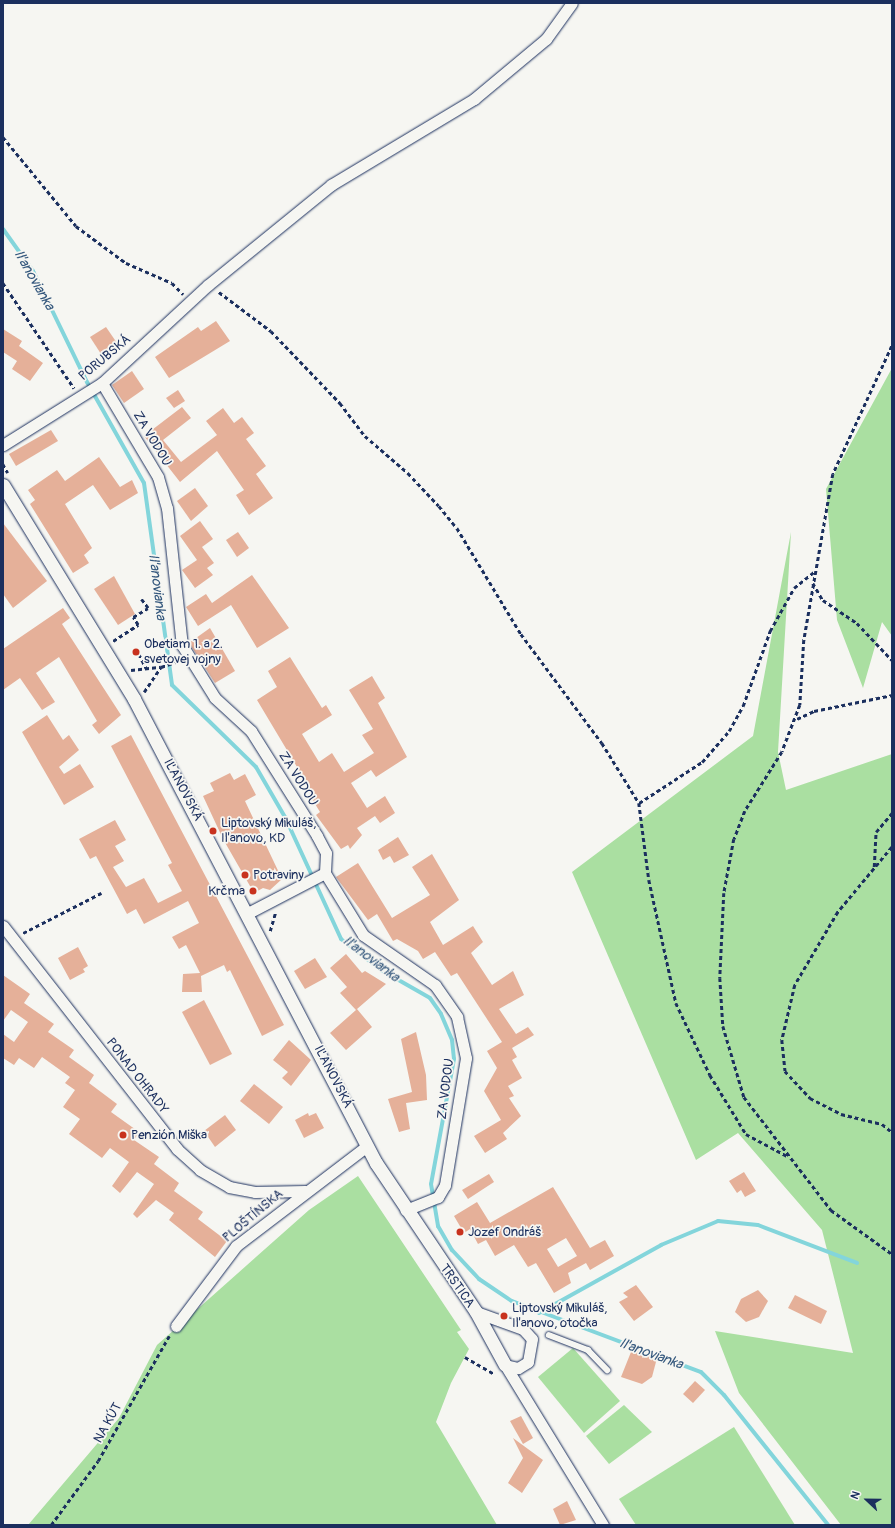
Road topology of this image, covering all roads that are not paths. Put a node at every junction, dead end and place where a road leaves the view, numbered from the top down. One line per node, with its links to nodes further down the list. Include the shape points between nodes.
1 (572, 3): 2 (street, PORUBSKÁ, via 546,39 474,99 331,185 208,285)
2 (100, 384): 3 (street, PORUBSKÁ); 5 (street, ZA VODOU, via 158,477 167,508 182,645 215,698 251,731 313,830 326,853)
3 (3, 445)
4 (3, 485): 6 (street, IĽANOVSKÁ, via 117,670)
5 (322, 875): 6 (street); 10 (street, ZA VODOU, via 363,935 435,985 457,1017 464,1047 464,1070 445,1185 438,1197)
6 (248, 914): 8 (street, IĽANOVSKÁ)
7 (3, 926): 9 (street, PONAD OHRADY, via 176,1149 200,1170 229,1187 255,1192)
8 (367, 1146): 9 (street, PLOŠTÍNSKA); 10 (street, IĽANOVSKÁ)
9 (305, 1191): 12 (street, PLOŠTÍNSKA, via 236,1246)
10 (405, 1210): 11 (street, TRSTICA)
11 (476, 1312): 14 (street, TRSTICA); 14 (street, via 523,1330 532,1339 528,1362 518,1368)
12 (176, 1326)
13 (549, 1335): 15 (lane, via 588,1350)
14 (505, 1365): 16 (street)
15 (607, 1370)
16 (603, 1525)

